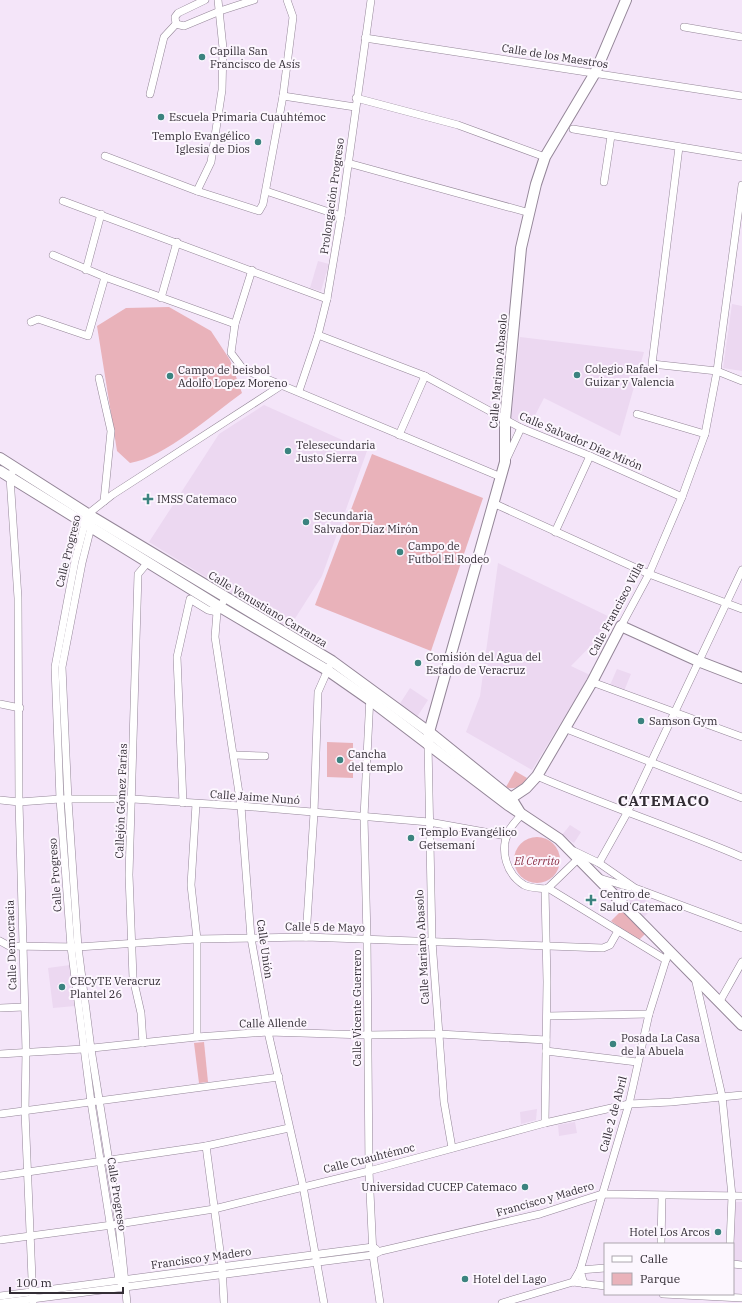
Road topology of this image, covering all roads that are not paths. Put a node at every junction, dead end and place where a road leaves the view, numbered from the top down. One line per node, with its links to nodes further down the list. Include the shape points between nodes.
1 (205, 0): 8 (street, via 178,13 175,17)
2 (218, 0): 7 (street)
3 (254, 0): 7 (street)
4 (287, 0): 14 (street, via 293,17)
5 (371, 0): 11 (street, Prolongación Progreso)
6 (626, 0): 12 (main road, Calle Mariano Abasolo)
7 (220, 11): 8 (street, via 184,26); 27 (street, via 224,65 222,90 211,162)
8 (176, 24): 13 (street, via 164,37)
9 (684, 27): 10 (street)
10 (742, 37)
11 (366, 38): 12 (street, Calle de los Maestros); 16 (street, Prolongación Progreso)
12 (595, 73): 15 (street, Calle de los Maestros); 22 (main road, Calle Mariano Abasolo)
13 (150, 94)
14 (283, 96): 17 (street); 28 (street)
15 (742, 96)
16 (356, 98): 17 (street, Prolongación Progreso); 22 (street, via 458,125)
17 (355, 107): 24 (street, Prolongación Progreso)
18 (573, 129): 19 (street)
19 (611, 136): 20 (street); 25 (street)
20 (679, 147): 23 (street); 43 (street, via 652,364)
21 (105, 156): 27 (street)
22 (545, 157): 30 (main road, Calle Mariano Abasolo)
23 (742, 157)
24 (348, 163): 30 (street); 32 (street, Prolongación Progreso)
25 (604, 182)
26 (742, 185): 43 (street, Calle Francisco Villa)
27 (197, 191): 28 (street, via 259,211 264,204)
28 (266, 191): 32 (street)
29 (63, 201): 31 (street)
30 (530, 213): 50 (main road, Calle Mariano Abasolo, via 521,248)
31 (101, 214): 33 (street); 35 (street)
32 (341, 216): 39 (street, Prolongación Progreso)
33 (177, 242): 36 (street); 38 (street)
34 (53, 255): 35 (street)
35 (86, 270): 37 (street)
36 (252, 270): 39 (street); 41 (street)
37 (105, 277): 38 (street); 40 (street, via 88,336)
38 (161, 298): 41 (street)
39 (328, 299): 42 (street, Prolongación Progreso)
40 (34, 320)
41 (235, 324): 47 (street, via 230,353 243,369)
42 (318, 335): 44 (street, Calle Salvador Díaz Mirón); 48 (street, Prolongación Progreso)
43 (717, 371): 46 (street); 52 (street, Calle Francisco Villa)
44 (425, 376): 50 (street, Calle Salvador Díaz Mirón); 53 (street)
45 (99, 378): 62 (street, via 111,431)
46 (742, 381)
47 (282, 385): 48 (street); 62 (street)
48 (299, 391): 53 (street)
49 (637, 414): 52 (street)
50 (505, 420): 51 (street, Calle Salvador Díaz Mirón); 56 (main road, Calle Mariano Abasolo)
51 (521, 428): 54 (street, Calle Salvador Díaz Mirón); 56 (street)
52 (704, 434): 61 (street, Calle Francisco Villa)
53 (399, 435): 60 (street)
54 (590, 456): 61 (street, Calle Salvador Díaz Mirón); 65 (street)
55 (0, 458): 57 (main road, Calle Venustiano Carranza)
56 (505, 462): 60 (main road, Calle Mariano Abasolo)
57 (15, 467): 59 (street); 64 (main road, Calle Venustiano Carranza)
58 (0, 471): 59 (main road, Calle Venustiano Carranza)
59 (10, 477): 64 (main road, Calle Venustiano Carranza); 83 (street, Calle Democracia, via 18,598)
60 (501, 477): 63 (main road, Calle Mariano Abasolo)
61 (682, 497): 68 (street, Calle Francisco Villa)
62 (104, 501): 64 (street)
63 (493, 503): 65 (street); 86 (main road, Calle Mariano Abasolo)
64 (91, 518): 66 (main road, Calle Venustiano Carranza); 69 (main road, Calle Venustiano Carranza); 76 (street, Calle Progreso, via 75,561); 77 (street, Calle Progreso)
65 (555, 532): 68 (street)
66 (148, 562): 72 (main road, Calle Venustiano Carranza); 95 (street, Callejón Gómez Farías, via 138,574)
67 (742, 570): 70 (street)
68 (650, 574): 70 (street); 73 (street, Calle Francisco Villa)
69 (226, 598): 72 (street, Calle Unión); 75 (main road, Calle Venustiano Carranza)
70 (726, 603): 71 (street); 74 (street)
71 (742, 609)
72 (219, 610): 75 (main road, Calle Venustiano Carranza); 89 (street, Calle Unión, via 215,637); 99 (street, via 208,610 190,599 177,657)
73 (621, 626): 74 (main road); 79 (main road, Calle Francisco Villa)
74 (698, 661): 78 (main road); 84 (street)
75 (329, 666): 80 (main road, Calle Venustiano Carranza); 81 (main road, Calle Venustiano Carranza); 102 (street, via 318,692)
76 (55, 667): 77 (street); 94 (street, Calle Progreso)
77 (62, 667): 94 (street, Calle Progreso)
78 (742, 678)
79 (592, 682): 84 (street); 85 (main road, Calle Francisco Villa)
80 (370, 688): 81 (street, Calle Vicente Guerrero); 86 (main road, Calle Venustiano Carranza)
81 (370, 700): 88 (main road, Calle Venustiano Carranza); 105 (street, Calle Vicente Guerrero)
82 (0, 704): 83 (street)
83 (20, 708): 98 (street, Calle Democracia)
84 (674, 712): 87 (street); 91 (street)
85 (564, 728): 91 (street); 92 (main road, Calle Francisco Villa)
86 (429, 732): 88 (main road, Calle Mariano Abasolo); 97 (main road, Calle Venustiano Carranza)
87 (742, 737)
88 (428, 744): 97 (main road, Calle Venustiano Carranza); 106 (street, Calle Mariano Abasolo)
89 (234, 755): 90 (street); 101 (street, Calle Unión)
90 (265, 756)
91 (651, 762): 93 (street); 103 (street)
92 (537, 776): 97 (main road, Calle Francisco Villa); 103 (street)
93 (742, 798)
94 (64, 799): 95 (street, Calle Jaime Nunó); 98 (street, Calle Jaime Nunó); 126 (street, Calle Progreso)
95 (133, 799): 99 (street, Calle Jaime Nunó); 123 (street, Callejón Gómez Farías, via 129,875)
96 (0, 800): 98 (street, Calle Jaime Nunó)
97 (510, 801): 104 (main road)
98 (19, 802): 124 (street, Calle Democracia)
99 (183, 803): 100 (street, Calle Jaime Nunó)
100 (196, 804): 101 (street, Calle Jaime Nunó); 120 (street, via 191,885)
101 (241, 806): 102 (street, Calle Jaime Nunó); 118 (street, Calle Unión)
102 (314, 813): 105 (street, Calle Jaime Nunó); 117 (street)
103 (627, 813): 109 (street); 111 (street)
104 (521, 815): 107 (street); 108 (main road, via 559,839)
105 (364, 817): 106 (street, Calle Jaime Nunó); 119 (street, Calle Vicente Guerrero)
106 (429, 822): 107 (street, Calle Jaime Nunó); 122 (street, Calle Mariano Abasolo)
107 (506, 836): 114 (street, via 504,851 509,870 525,886)
108 (566, 847): 110 (main road); 111 (street)
109 (742, 857)
110 (578, 859): 112 (main road); 114 (street)
111 (599, 863): 113 (street)
112 (598, 878): 113 (street); 127 (main road)
113 (635, 888): 115 (street)
114 (547, 889): 116 (street); 125 (street)
115 (742, 928)
116 (618, 931): 125 (street, Calle 5 de Mayo, via 610,945 603,948); 127 (street)
117 (306, 936): 118 (street, Calle 5 de Mayo); 119 (street, Calle 5 de Mayo)
118 (251, 938): 120 (street, Calle 5 de Mayo); 137 (street, Calle Unión)
119 (367, 938): 122 (street, Calle 5 de Mayo); 139 (street, Calle Vicente Guerrero)
120 (197, 939): 123 (street, Calle 5 de Mayo); 140 (street)
121 (0, 941): 124 (street, Calle 5 de Mayo, via 9,946)
122 (432, 941): 125 (street, Calle 5 de Mayo); 138 (street, Calle Mariano Abasolo)
123 (131, 942): 126 (street, Calle 5 de Mayo); 142 (street, Callejón Gómez Farías, via 133,978 141,1013)
124 (22, 946): 126 (street, Calle 5 de Mayo); 132 (street, Calle Democracia)
125 (546, 946): 135 (street)
126 (74, 947): 143 (street, Calle Progreso)
127 (668, 955): 130 (main road); 134 (street, Calle 2 de Abril)
128 (742, 962): 129 (street)
129 (740, 971): 131 (street)
130 (694, 975): 131 (main road); 150 (street)
131 (720, 1001): 136 (main road)
132 (24, 1007): 133 (street); 144 (street, Calle Democracia)
133 (0, 1008)
134 (649, 1014): 135 (street); 147 (street, Calle 2 de Abril)
135 (547, 1016): 141 (street)
136 (742, 1025)
137 (268, 1032): 139 (street, Calle Allende); 140 (street, Calle Allende); 148 (street, Calle Unión)
138 (439, 1034): 139 (street, Calle Allende); 141 (street, Calle Allende); 159 (street, Calle Mariano Abasolo, via 444,1102)
139 (367, 1035): 162 (street, Calle Vicente Guerrero)
140 (197, 1037): 142 (street, Calle Allende)
141 (546, 1040): 145 (street)
142 (143, 1043): 143 (street, Calle Allende)
143 (87, 1049): 144 (street, Calle Allende); 151 (street, Calle Progreso); 152 (street, Calle Progreso)
144 (26, 1051): 146 (street, Calle Allende); 154 (street, Calle Democracia)
145 (546, 1051): 147 (street); 156 (street)
146 (0, 1054)
147 (637, 1062): 153 (street, Calle 2 de Abril)
148 (279, 1077): 152 (street); 157 (street, Calle Unión)
149 (742, 1095): 150 (street, Calle Cuauhtémoc)
150 (722, 1096): 153 (street, Calle Cuauhtémoc); 167 (street)
151 (91, 1102): 152 (street); 154 (street); 160 (street, Calle Progreso)
152 (99, 1102): 160 (street, Calle Progreso)
153 (630, 1104): 156 (street, Calle Cuauhtémoc); 165 (street, Calle 2 de Abril)
154 (25, 1112): 155 (street); 161 (street, Calle Democracia)
155 (0, 1114)
156 (546, 1123): 159 (street, Calle Cuauhtémoc)
157 (289, 1128): 158 (street); 164 (street, Calle Unión)
158 (206, 1146): 160 (street); 169 (street)
159 (452, 1148): 162 (street, Calle Cuauhtémoc)
160 (105, 1161): 161 (street); 170 (street, Calle Progreso)
161 (27, 1171): 163 (street); 171 (street, Calle Democracia)
162 (369, 1171): 164 (street, Calle Cuauhtémoc); 175 (street, Calle Vicente Guerrero)
163 (0, 1176)
164 (303, 1186): 169 (street, Calle Cuauhtémoc); 176 (street, Calle Unión)
165 (602, 1194): 166 (street, Francisco y Madero); 175 (street, Francisco y Madero, via 540,1214); 180 (street, Calle 2 de Abril)
166 (662, 1196): 167 (street, Francisco y Madero); 173 (street)
167 (732, 1196): 168 (street, Francisco y Madero); 174 (street)
168 (742, 1196)
169 (214, 1209): 170 (street, Calle Cuauhtémoc); 178 (street)
170 (115, 1225): 171 (street, Calle Cuauhtémoc); 182 (street, Calle Progreso)
171 (30, 1236): 172 (street, Calle Cuauhtémoc); 190 (street, Calle Democracia)
172 (0, 1240)
173 (661, 1243)
174 (730, 1243)
175 (373, 1251): 176 (street, Francisco y Madero); 177 (street, Francisco y Madero); 196 (street, Calle Vicente Guerrero)
176 (315, 1254): 177 (street, Calle Unión); 178 (street, Francisco y Madero)
177 (316, 1262): 181 (street, Francisco y Madero); 195 (street, Calle Unión)
178 (222, 1266): 181 (street); 182 (street, Francisco y Madero)
179 (604, 1268): 180 (street)
180 (580, 1270): 183 (street, Calle 2 de Abril); 184 (street)
181 (223, 1275): 186 (street, Francisco y Madero); 194 (street)
182 (122, 1279): 186 (street, Calle Progreso); 190 (street, Francisco y Madero)
183 (573, 1282): 184 (street); 197 (street)
184 (584, 1284): 185 (street)
185 (604, 1286)
186 (124, 1287): 190 (street, Francisco y Madero); 193 (street, Calle Progreso)
187 (696, 1295): 189 (street)
188 (0, 1296): 190 (street, Francisco y Madero)
189 (729, 1296): 191 (street)
190 (33, 1298): 192 (street, Francisco y Madero)
191 (742, 1298)
192 (1, 1303)
193 (127, 1303)
194 (224, 1303)
195 (324, 1303)
196 (380, 1303)
197 (502, 1303)

